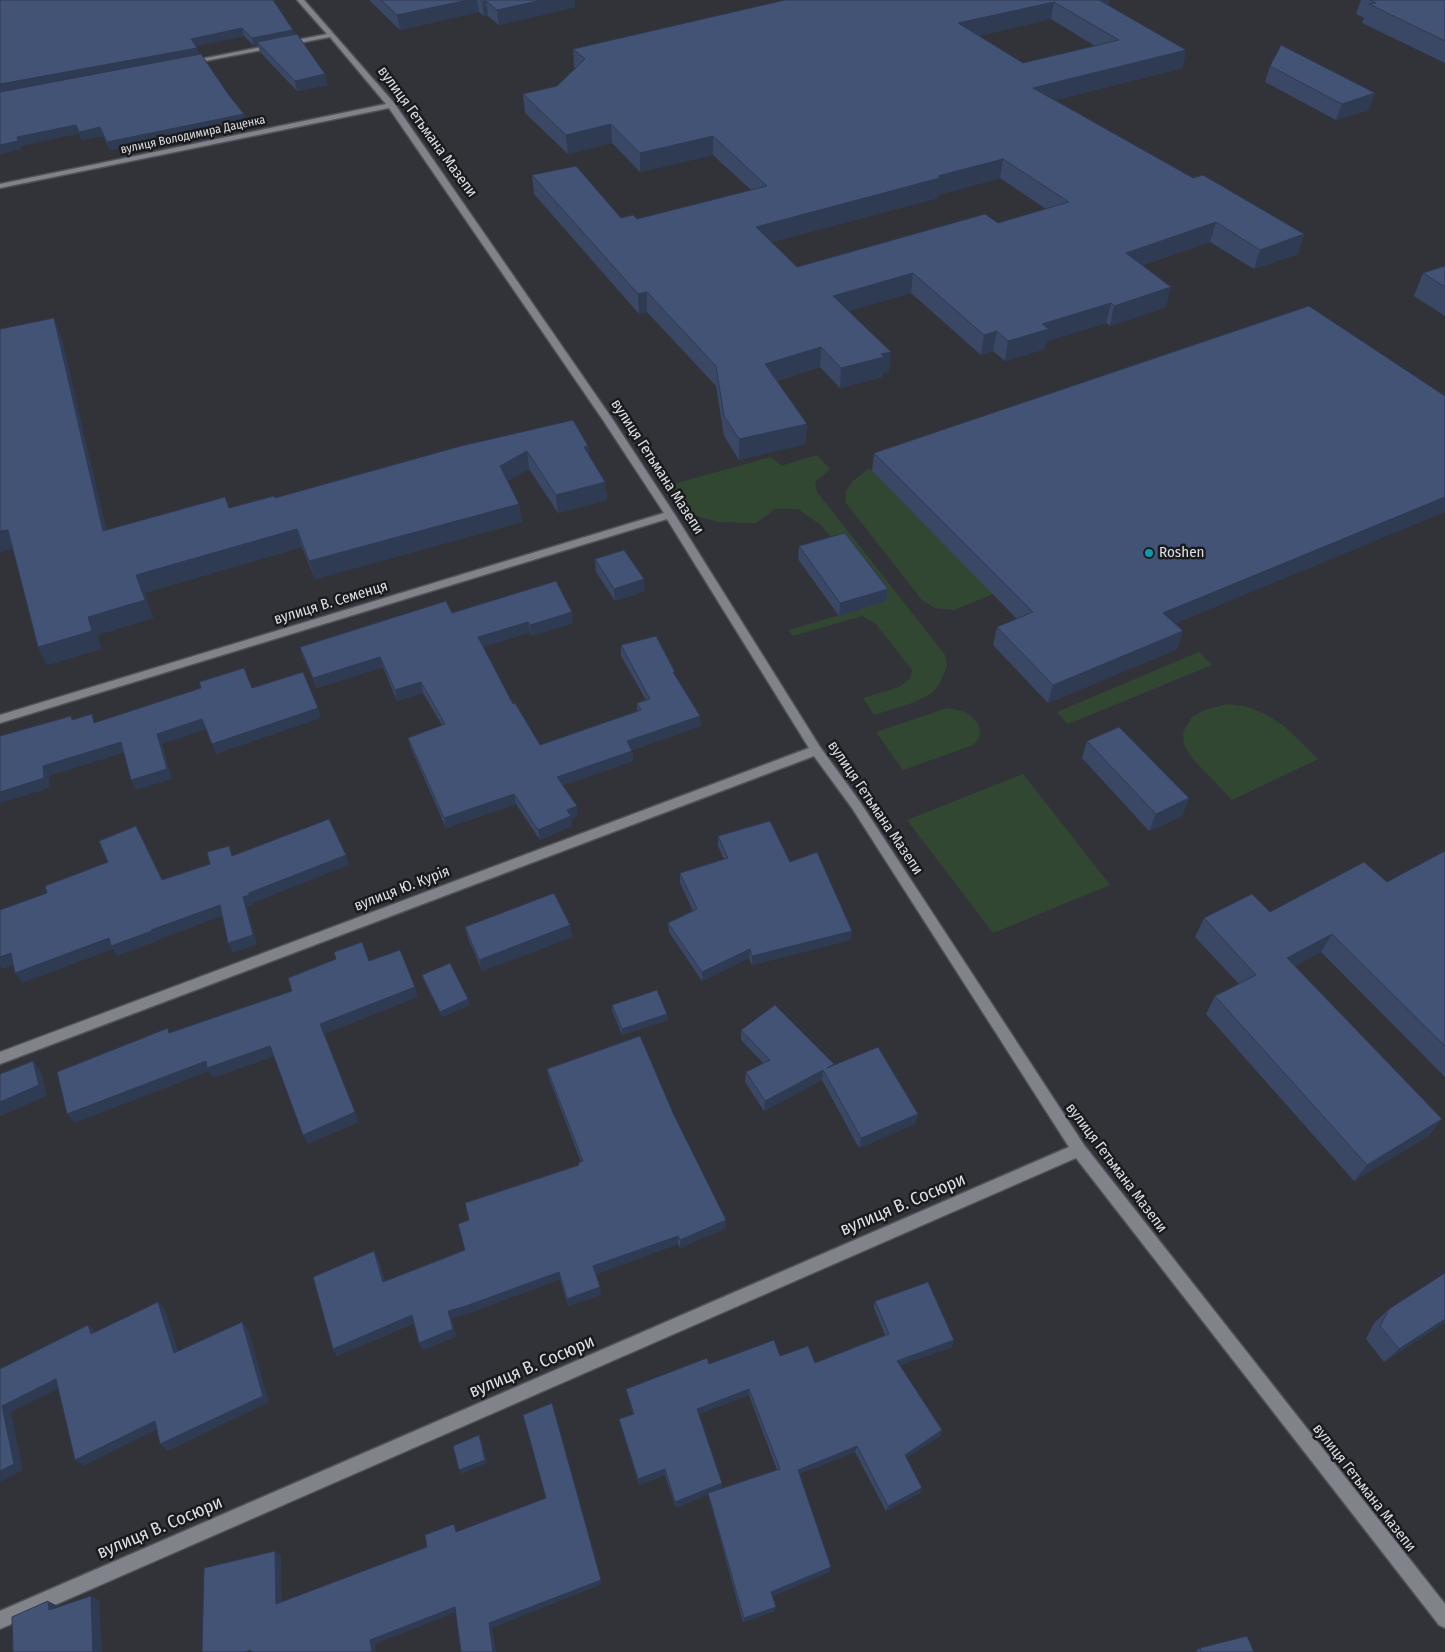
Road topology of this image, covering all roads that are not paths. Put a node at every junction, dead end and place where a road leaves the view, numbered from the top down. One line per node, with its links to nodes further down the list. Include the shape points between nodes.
1 (300, 0): 2 (street, вулиця Гетьмана Мазепи)
2 (332, 35): 3 (street); 4 (street, вулиця Гетьмана Мазепи)
3 (185, 62)
4 (391, 106): 5 (street, вулиця Володимира Даценка); 6 (street, вулиця Гетьмана Мазепи, via 608,420)
5 (0, 186)
6 (670, 516): 7 (street, вулиця В. Семенця); 8 (street, вулиця Гетьмана Мазепи)
7 (0, 718)
8 (816, 750): 9 (street, вулиця Ю. Курія); 10 (street, вулиця Гетьмана Мазепи, via 856,805)
9 (0, 1058)
10 (1079, 1150): 11 (street, вулиця Гетьмана Мазепи); 12 (street, вулиця В. Сосюри)
11 (1445, 1618)
12 (0, 1620)

